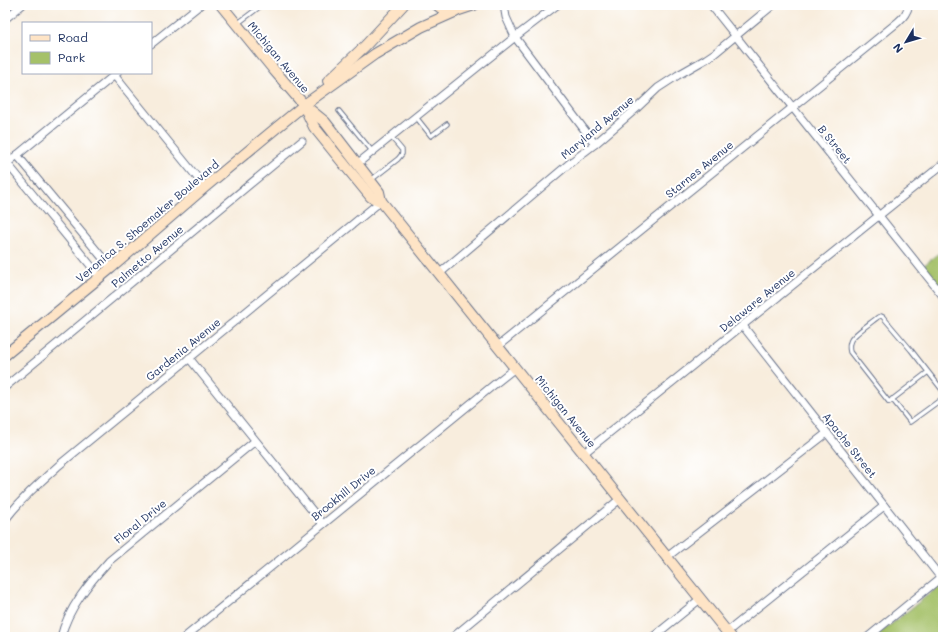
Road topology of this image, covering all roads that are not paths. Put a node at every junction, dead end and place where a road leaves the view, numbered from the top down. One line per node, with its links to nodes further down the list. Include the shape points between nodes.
1 (22, 5): 14 (street)
2 (200, 5): 18 (street)
3 (220, 5): 15 (street, Michigan Avenue)
4 (262, 5): 15 (lane)
5 (403, 5): 20 (street, Veronica S. Shoemaker Boulevard)
6 (437, 5): 13 (street, via 439,8)
7 (474, 5): 13 (street, Veronica S. Shoemaker Boulevard)
8 (504, 5): 17 (street, via 506,17)
9 (557, 5): 17 (street)
10 (711, 5): 16 (street, B Street)
11 (773, 5): 16 (street, Maryland Avenue)
12 (909, 5): 21 (street, Starnes Avenue, via 905,16)
13 (455, 12): 20 (street, Veronica S. Shoemaker Boulevard, via 420,27 375,54)
14 (5, 19)
15 (237, 25): 20 (street, Michigan Avenue)
16 (735, 36): 21 (street, B Street); 27 (street, Maryland Avenue, via 715,53 658,88)
17 (515, 37): 23 (street); 27 (street)
18 (152, 43)
19 (115, 74): 29 (street); 34 (street)
20 (304, 105): 31 (street, Michigan Avenue, via 325,122); 34 (street, Veronica S. Shoemaker Boulevard); 35 (street, Michigan Avenue, via 314,127 371,197)
21 (792, 108): 36 (street, B Street); 42 (street, Starnes Avenue)
22 (339, 111): 28 (lane)
23 (416, 117): 24 (lane, via 431,136); 25 (street)
24 (447, 124)
25 (391, 137): 28 (street); 33 (lane, via 402,150 402,154)
26 (302, 141): 47 (street, Palmetto Avenue)
27 (595, 144): 38 (street, Maryland Avenue)
28 (373, 152): 31 (street)
29 (18, 154): 30 (street); 37 (street)
30 (6, 164): 39 (street)
31 (357, 164): 33 (street, Michigan Avenue)
32 (943, 164): 36 (street, Delaware Avenue)
33 (370, 181): 35 (street, Michigan Avenue, via 379,192)
34 (205, 187): 37 (street, Veronica S. Shoemaker Boulevard)
35 (381, 200): 38 (street, Michigan Avenue); 44 (street, Gardenia Avenue)
36 (879, 216): 40 (street, B Street); 41 (street, Delaware Avenue)
37 (111, 268): 39 (street, Veronica S. Shoemaker Boulevard)
38 (440, 273): 42 (street, Michigan Avenue)
39 (100, 277): 43 (street, Veronica S. Shoemaker Boulevard)
40 (943, 296)
41 (743, 326): 51 (street, Apache Street); 53 (street, Delaware Avenue)
42 (498, 346): 45 (street, Michigan Avenue)
43 (5, 355)
44 (189, 358): 52 (street); 56 (street, Gardenia Avenue, via 37,484)
45 (516, 368): 53 (street, Michigan Avenue); 57 (street, Brookhill Drive)
46 (928, 372): 48 (lane); 50 (lane); 50 (lane, via 883,317 878,317 850,340 849,347 850,352 889,402)
47 (5, 387)
48 (943, 391)
49 (943, 398): 50 (lane, via 910,422)
50 (892, 399)
51 (827, 433): 55 (street, Apache Street); 58 (street)
52 (255, 441): 57 (street); 62 (street, Floral Drive, via 109,561 83,592 69,616)
53 (584, 453): 54 (street, Michigan Avenue)
54 (620, 499): 58 (street, Michigan Avenue); 64 (street)
55 (884, 506): 59 (street, Apache Street); 61 (street)
56 (5, 520)
57 (323, 524): 63 (street, Brookhill Drive)
58 (667, 557): 60 (street, Michigan Avenue)
59 (942, 577): 66 (street)
60 (700, 599): 61 (street, Michigan Avenue); 65 (street)
61 (729, 634)
62 (61, 637)
63 (185, 637)
64 (453, 637)
65 (652, 637)
66 (868, 637)

